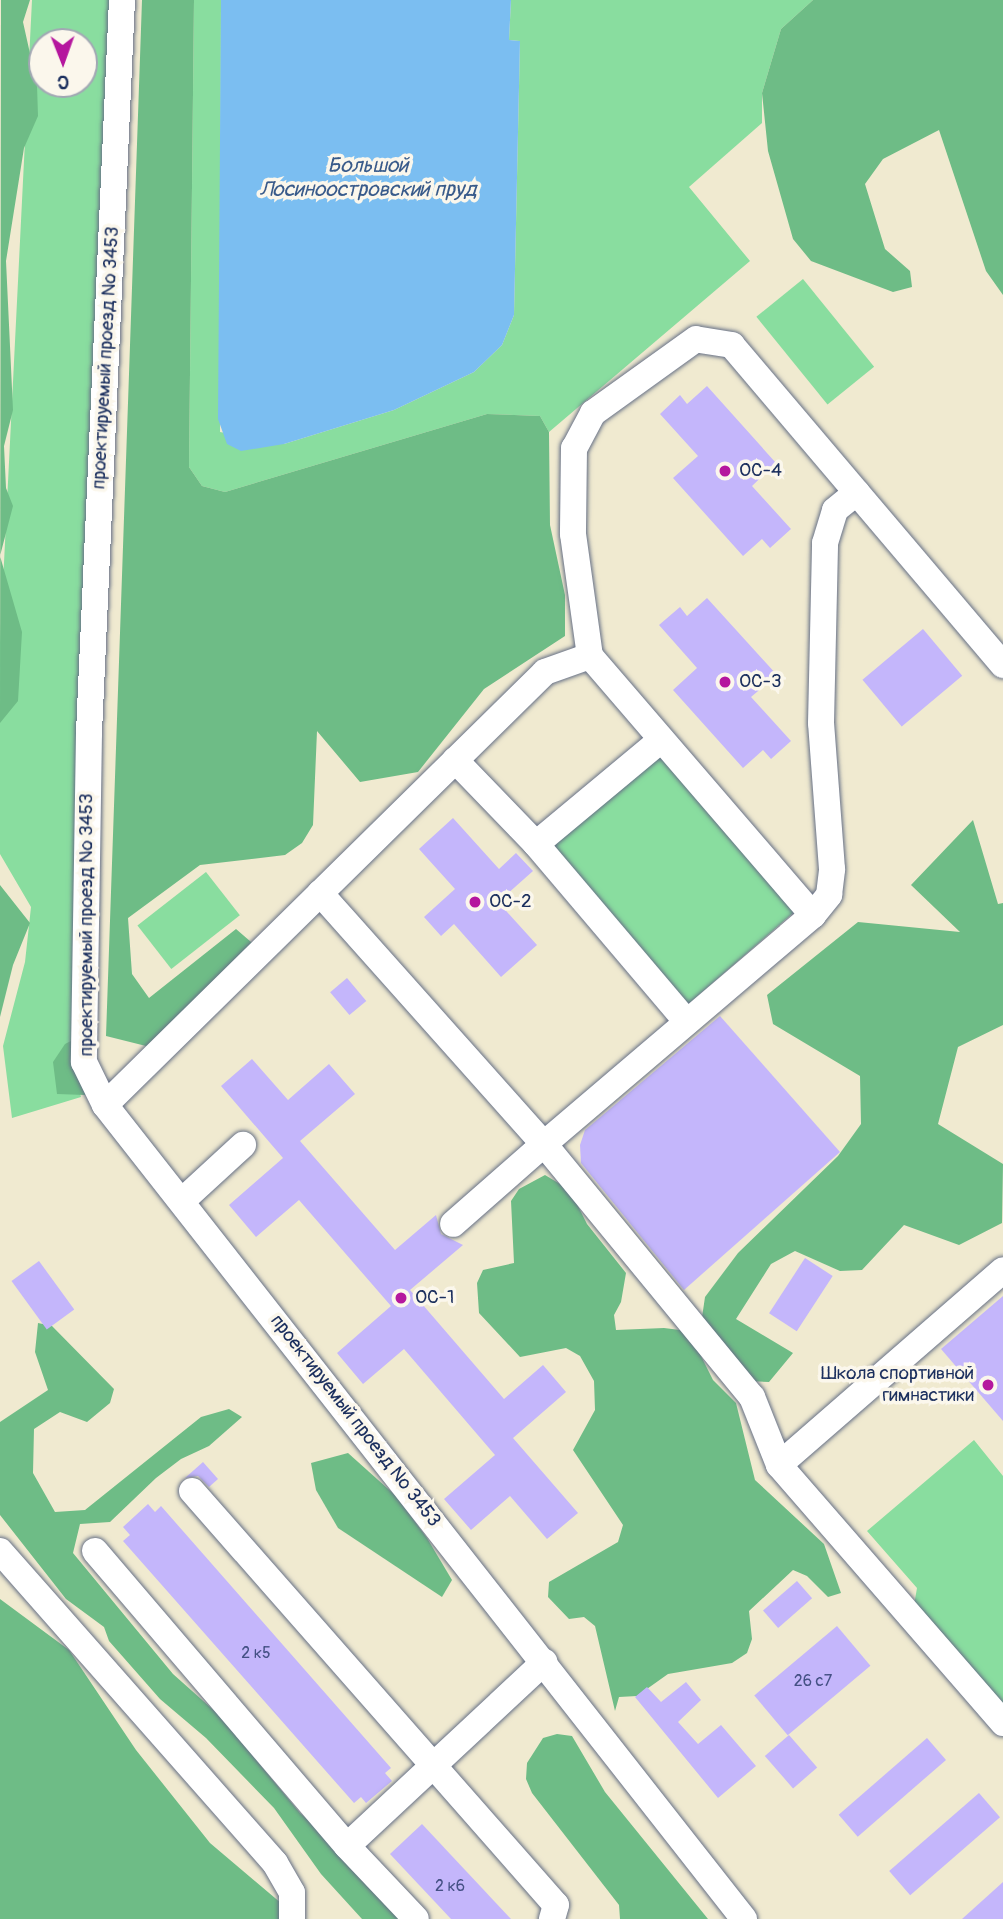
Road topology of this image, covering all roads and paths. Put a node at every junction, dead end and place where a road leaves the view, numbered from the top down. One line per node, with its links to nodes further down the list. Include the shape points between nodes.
1 (122, 0): 11 (street, проектируемый проезд № 3453, via 89,733 83,1049 84,1062)
2 (857, 492): 3 (street, via 732,345 696,339 672,353 593,413 574,448 573,534); 4 (street); 9 (street, via 835,510 825,543 821,723 832,869 829,895)
3 (590, 656): 5 (street); 6 (street, via 545,672)
4 (1003, 665)
5 (661, 740): 7 (street); 9 (street)
6 (455, 760): 7 (street); 8 (street)
7 (536, 844): 10 (street)
8 (320, 893): 11 (street); 12 (street)
9 (813, 915): 10 (street)
10 (687, 1022): 12 (street)
11 (105, 1105): 14 (street, проектируемый проезд № 3453)
12 (544, 1144): 15 (street); 17 (street, via 751,1397)
13 (243, 1145): 14 (street)
14 (182, 1201): 21 (street, проектируемый проезд № 3453)
15 (453, 1224)
16 (1003, 1270): 17 (street)
17 (779, 1465): 22 (street)
18 (192, 1491): 23 (street)
19 (0, 1551): 25 (street, via 275,1863 292,1893)
20 (95, 1551): 24 (street)
21 (544, 1662): 23 (street); 28 (street, проектируемый проезд № 3453)
22 (1003, 1723)
23 (432, 1767): 24 (street); 27 (street, via 556,1905)
24 (347, 1846): 26 (street)
25 (292, 1919)
26 (416, 1919)
27 (552, 1919)
28 (744, 1919)

